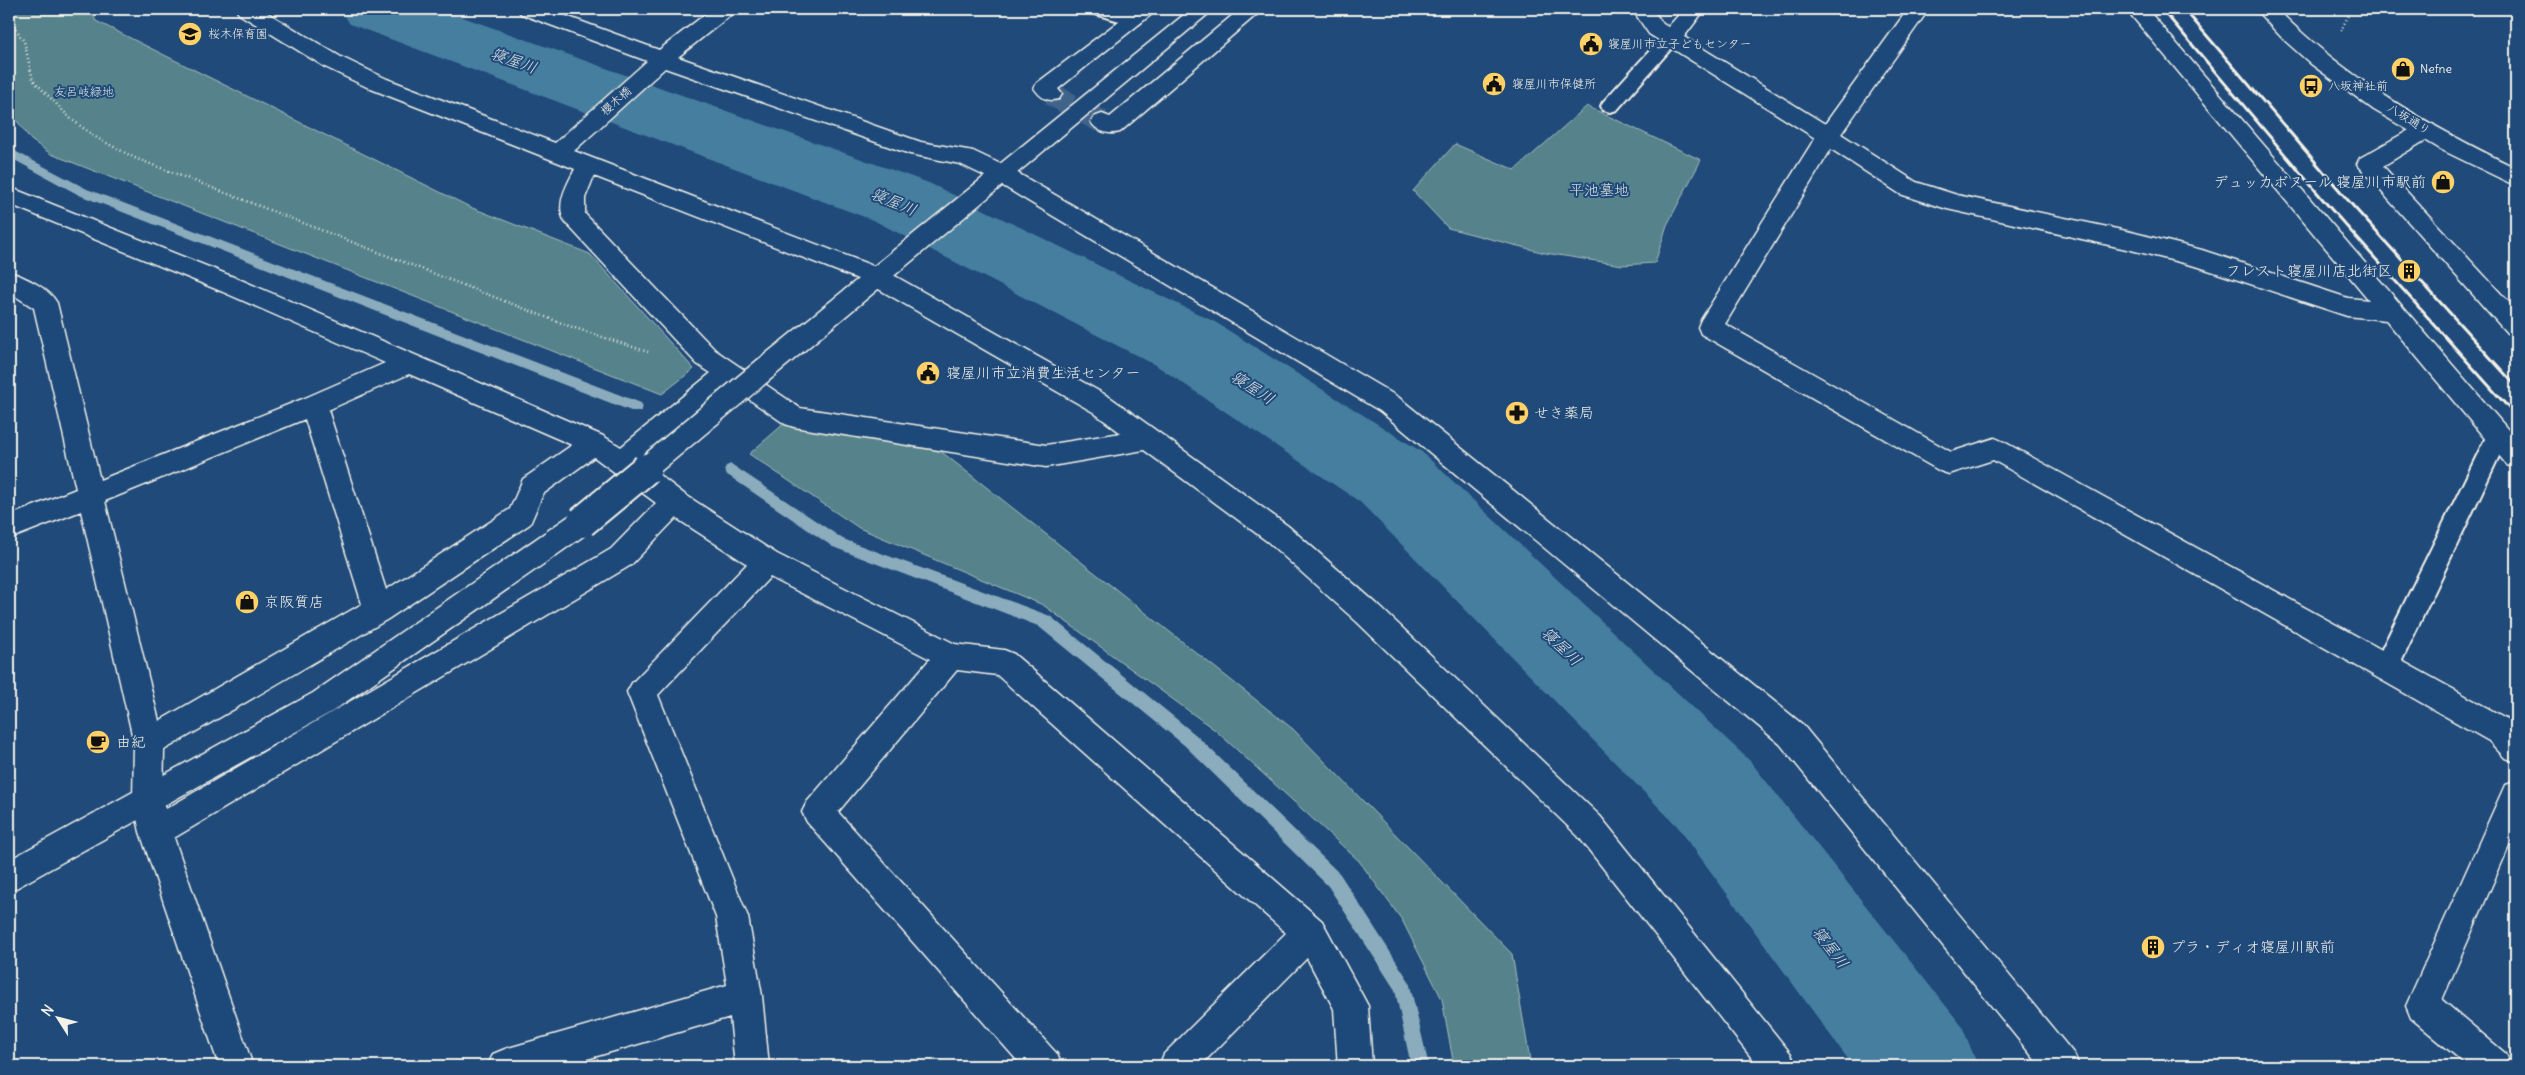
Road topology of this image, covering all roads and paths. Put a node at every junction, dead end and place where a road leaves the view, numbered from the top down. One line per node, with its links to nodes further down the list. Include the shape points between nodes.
1 (246, 9): 23 (street, via 333,62 379,84)
2 (528, 9): 17 (street)
3 (725, 9): 17 (street, 櫻木橋)
4 (1097, 9): 13 (lane)
5 (1204, 9): 25 (street)
6 (1254, 9): 20 (street, via 1112,127)
7 (1642, 9): 15 (street, via 1656,29)
8 (1696, 9): 15 (street)
9 (1919, 9): 22 (street)
10 (2136, 9): 30 (street)
11 (2265, 9): 21 (street, 八坂通り, via 2329,69)
12 (2351, 9): 16 (path)
13 (1141, 14): 18 (street, via 1045,88)
14 (9, 19): 32 (path, via 24,41 33,80 71,119 97,138 135,158 640,351 658,352)
15 (1671, 38): 19 (lane); 22 (street)
16 (2338, 38)
17 (656, 65): 23 (street, 櫻木橋); 25 (street, via 918,149 965,157)
18 (1051, 94)
19 (1610, 106)
20 (1102, 122)
21 (2426, 130): 26 (street, 八坂通り); 31 (street, via 2368,164)
22 (1828, 136): 30 (street, via 1908,188 1955,203 2202,259 2347,307); 47 (street, via 1710,327 1949,463 1995,449)
23 (557, 154): 24 (street)
24 (588, 166): 28 (street); 32 (street, via 573,198 573,216)
25 (1001, 174): 28 (street); 63 (street, via 1389,404 1791,734)
26 (2514, 175)
27 (9, 195): 33 (street)
28 (885, 270): 37 (street, via 1102,405); 51 (street, bridge, via 582,522 323,702)
29 (9, 281): 41 (street, via 45,303)
30 (2393, 312): 36 (street)
31 (2516, 326)
32 (692, 343): 34 (street)
33 (409, 363): 35 (street); 38 (street)
34 (730, 372): 37 (street, via 794,417 1046,456); 40 (street)
35 (314, 405): 41 (street); 45 (street)
36 (2498, 435): 39 (street); 47 (lane)
37 (1147, 438): 62 (street, via 1278,534 1367,613 1589,826)
38 (594, 443): 40 (street); 45 (street, via 532,487 520,516)
39 (2516, 457)
40 (622, 461): 42 (street)
41 (90, 495): 43 (street); 48 (street)
42 (674, 502): 44 (street); 52 (street, via 621,557)
43 (9, 528)
44 (767, 562): 46 (street); 55 (street, via 642,692 732,917)
45 (378, 610): 48 (street)
46 (951, 656): 54 (street, via 1004,663); 59 (street, via 818,812)
47 (2386, 667): 49 (street, via 2500,731)
48 (149, 743): 51 (street)
49 (2516, 748)
50 (2516, 795): 64 (street, via 2423,1006)
51 (148, 800): 52 (street); 53 (street)
52 (156, 832): 56 (street)
53 (9, 877)
54 (1310, 932): 60 (street); 61 (street, via 1351,1006)
55 (745, 996): 57 (street); 58 (street)
56 (236, 1066)
57 (505, 1066)
58 (752, 1066)
59 (1045, 1066)
60 (1176, 1066)
61 (1356, 1066)
62 (1779, 1066)
63 (2062, 1066)
64 (2494, 1066)

